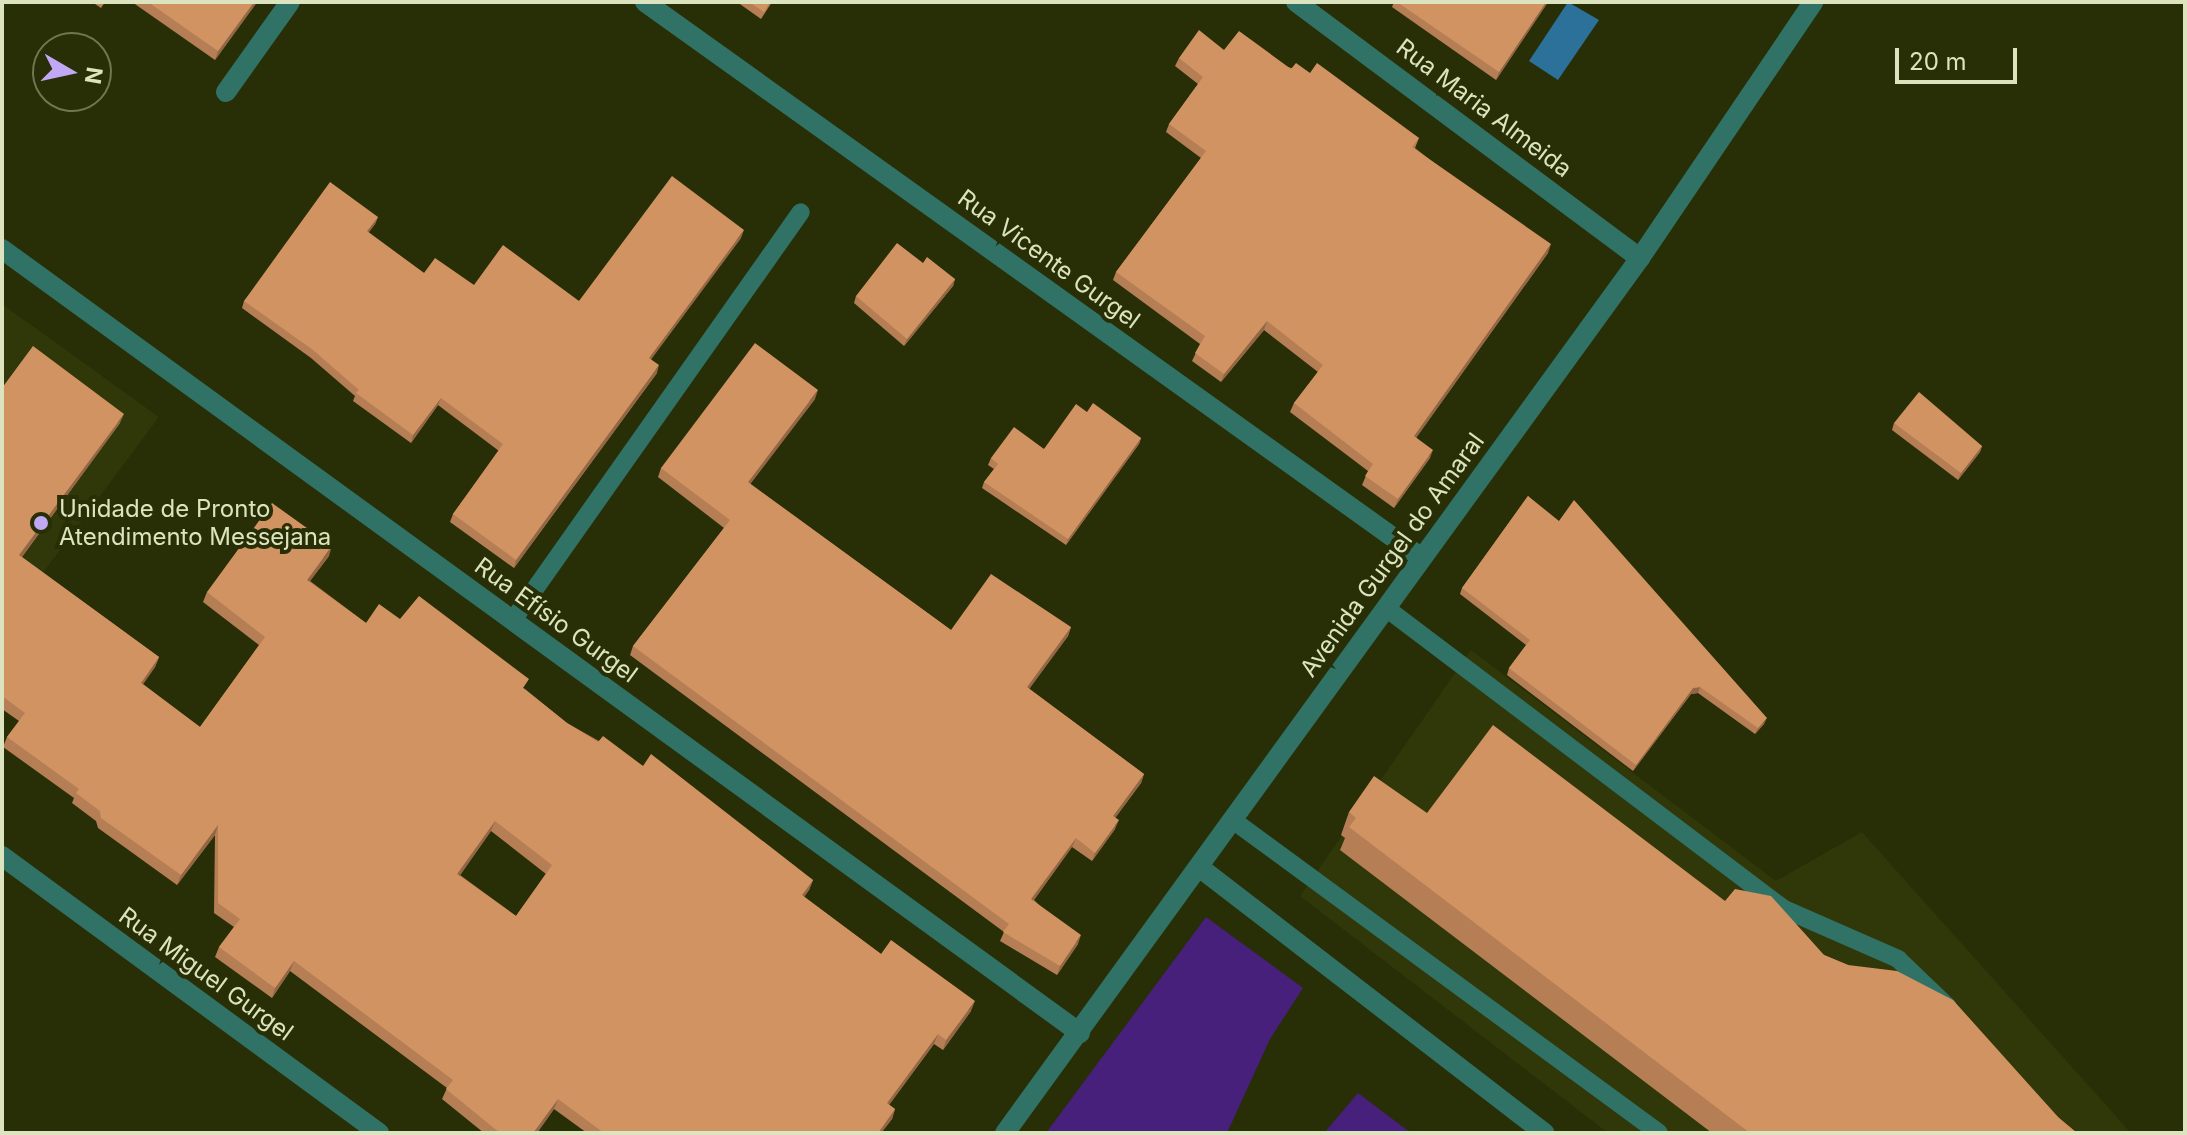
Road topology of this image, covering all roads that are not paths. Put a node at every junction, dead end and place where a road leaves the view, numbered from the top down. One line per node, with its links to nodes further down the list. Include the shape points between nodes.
1 (290, 2): 5 (street)
2 (645, 2): 9 (street, Rua Vicente Gurgel)
3 (1296, 2): 8 (street, Rua Maria Almeida)
4 (1813, 2): 8 (street, Avenida Gurgel do Amaral)
5 (226, 92)
6 (801, 212): 11 (lane)
7 (2, 249): 11 (street, Rua Efísio Gurgel)
8 (1640, 258): 9 (street, Avenida Gurgel do Amaral)
9 (1422, 558): 10 (street, Avenida Gurgel do Amaral)
10 (1386, 608): 12 (street, Avenida Gurgel do Amaral); 15 (lane, via 1782,908 1898,959)
11 (513, 620): 16 (street, Rua Efísio Gurgel)
12 (1234, 821): 14 (street, Avenida Gurgel do Amaral); 20 (lane)
13 (2, 856): 17 (street, Rua Miguel Gurgel)
14 (1199, 867): 16 (street, Avenida Gurgel do Amaral); 19 (street)
15 (1965, 1026)
16 (1080, 1033): 18 (street, Avenida Gurgel do Amaral)
17 (379, 1133)
18 (1005, 1133)
19 (1544, 1133)
20 (1659, 1133)

